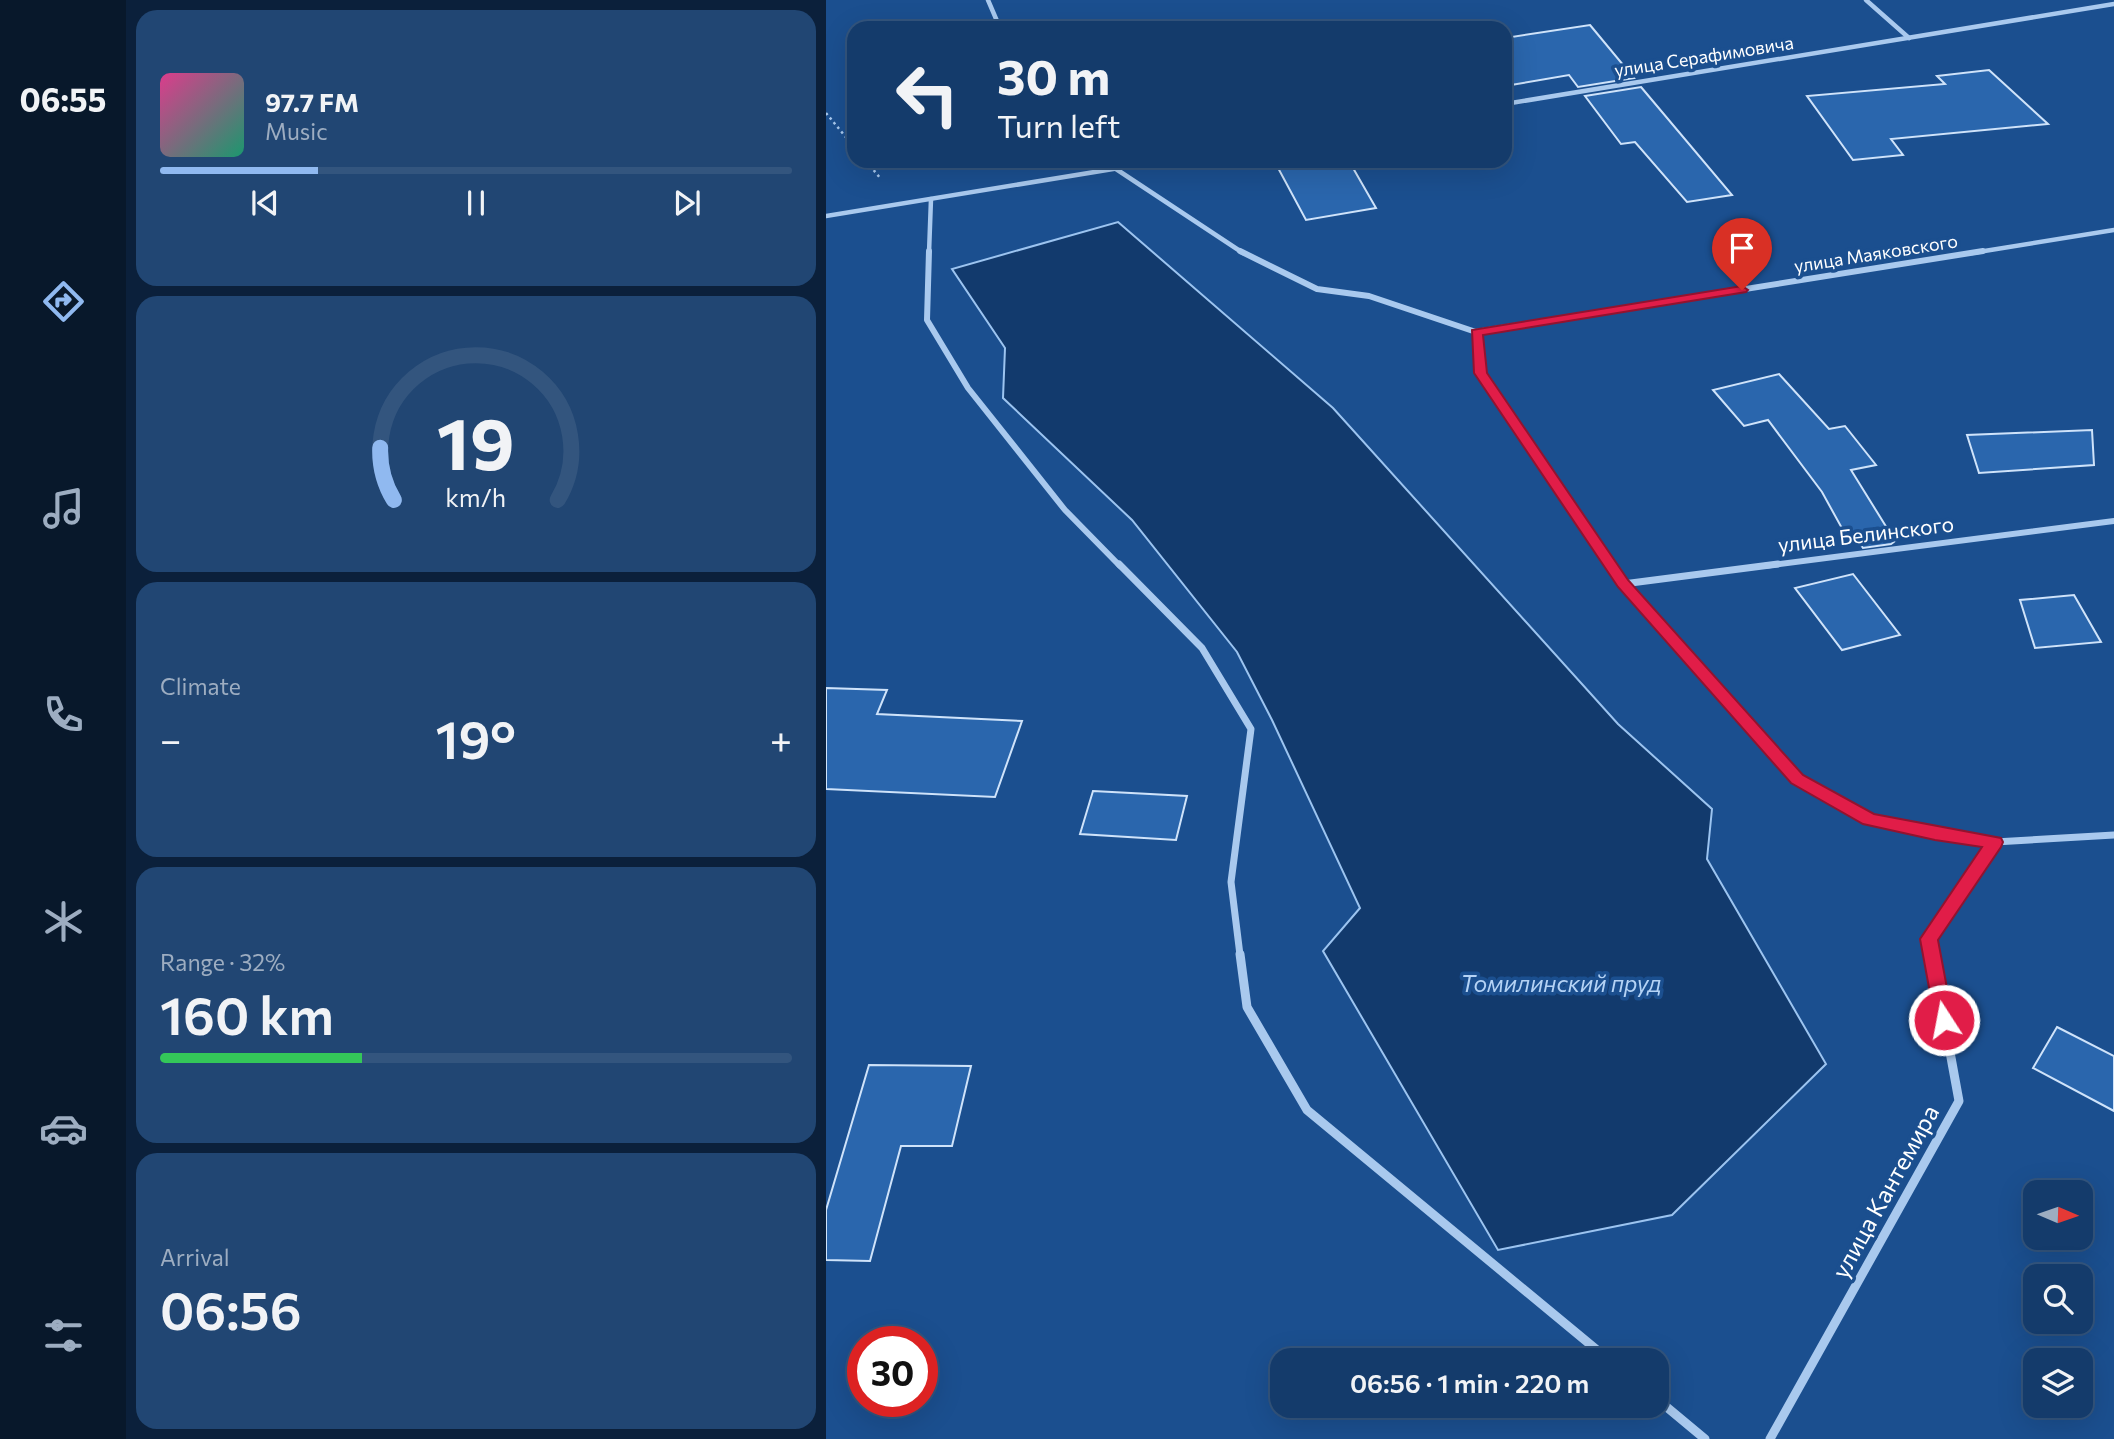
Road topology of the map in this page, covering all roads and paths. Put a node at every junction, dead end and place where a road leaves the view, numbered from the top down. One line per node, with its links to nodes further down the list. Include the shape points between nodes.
1 (988, 0): 4 (street)
2 (1866, 0): 5 (street)
3 (2114, 4): 5 (street, улица Серафимовича)
4 (997, 21)
5 (1909, 38): 6 (street, улица Серафимовича)
6 (1512, 103)
7 (826, 113): 8 (path)
8 (847, 138)
9 (1122, 168): 10 (street)
10 (1116, 169): 11 (street); 14 (street, via 1238,250 1317,289 1368,296)
11 (931, 199): 12 (street); 19 (street, via 927,320 968,388 1065,510 1202,649 1251,729 1231,881 1247,1007 1307,1110)
12 (826, 216)
13 (2114, 230): 14 (street, улица Маяковского)
14 (1476, 332): 16 (street, via 1480,373)
15 (2114, 521): 16 (street, улица Белинского)
16 (1623, 584): 18 (street, via 1797,779 1869,820)
17 (2114, 835): 18 (street)
18 (1995, 842): 22 (street, улица Кантемира, via 1929,939 1959,1101)
19 (1595, 1348)
20 (1669, 1409): 21 (street)
21 (1705, 1439)
22 (1770, 1439)

